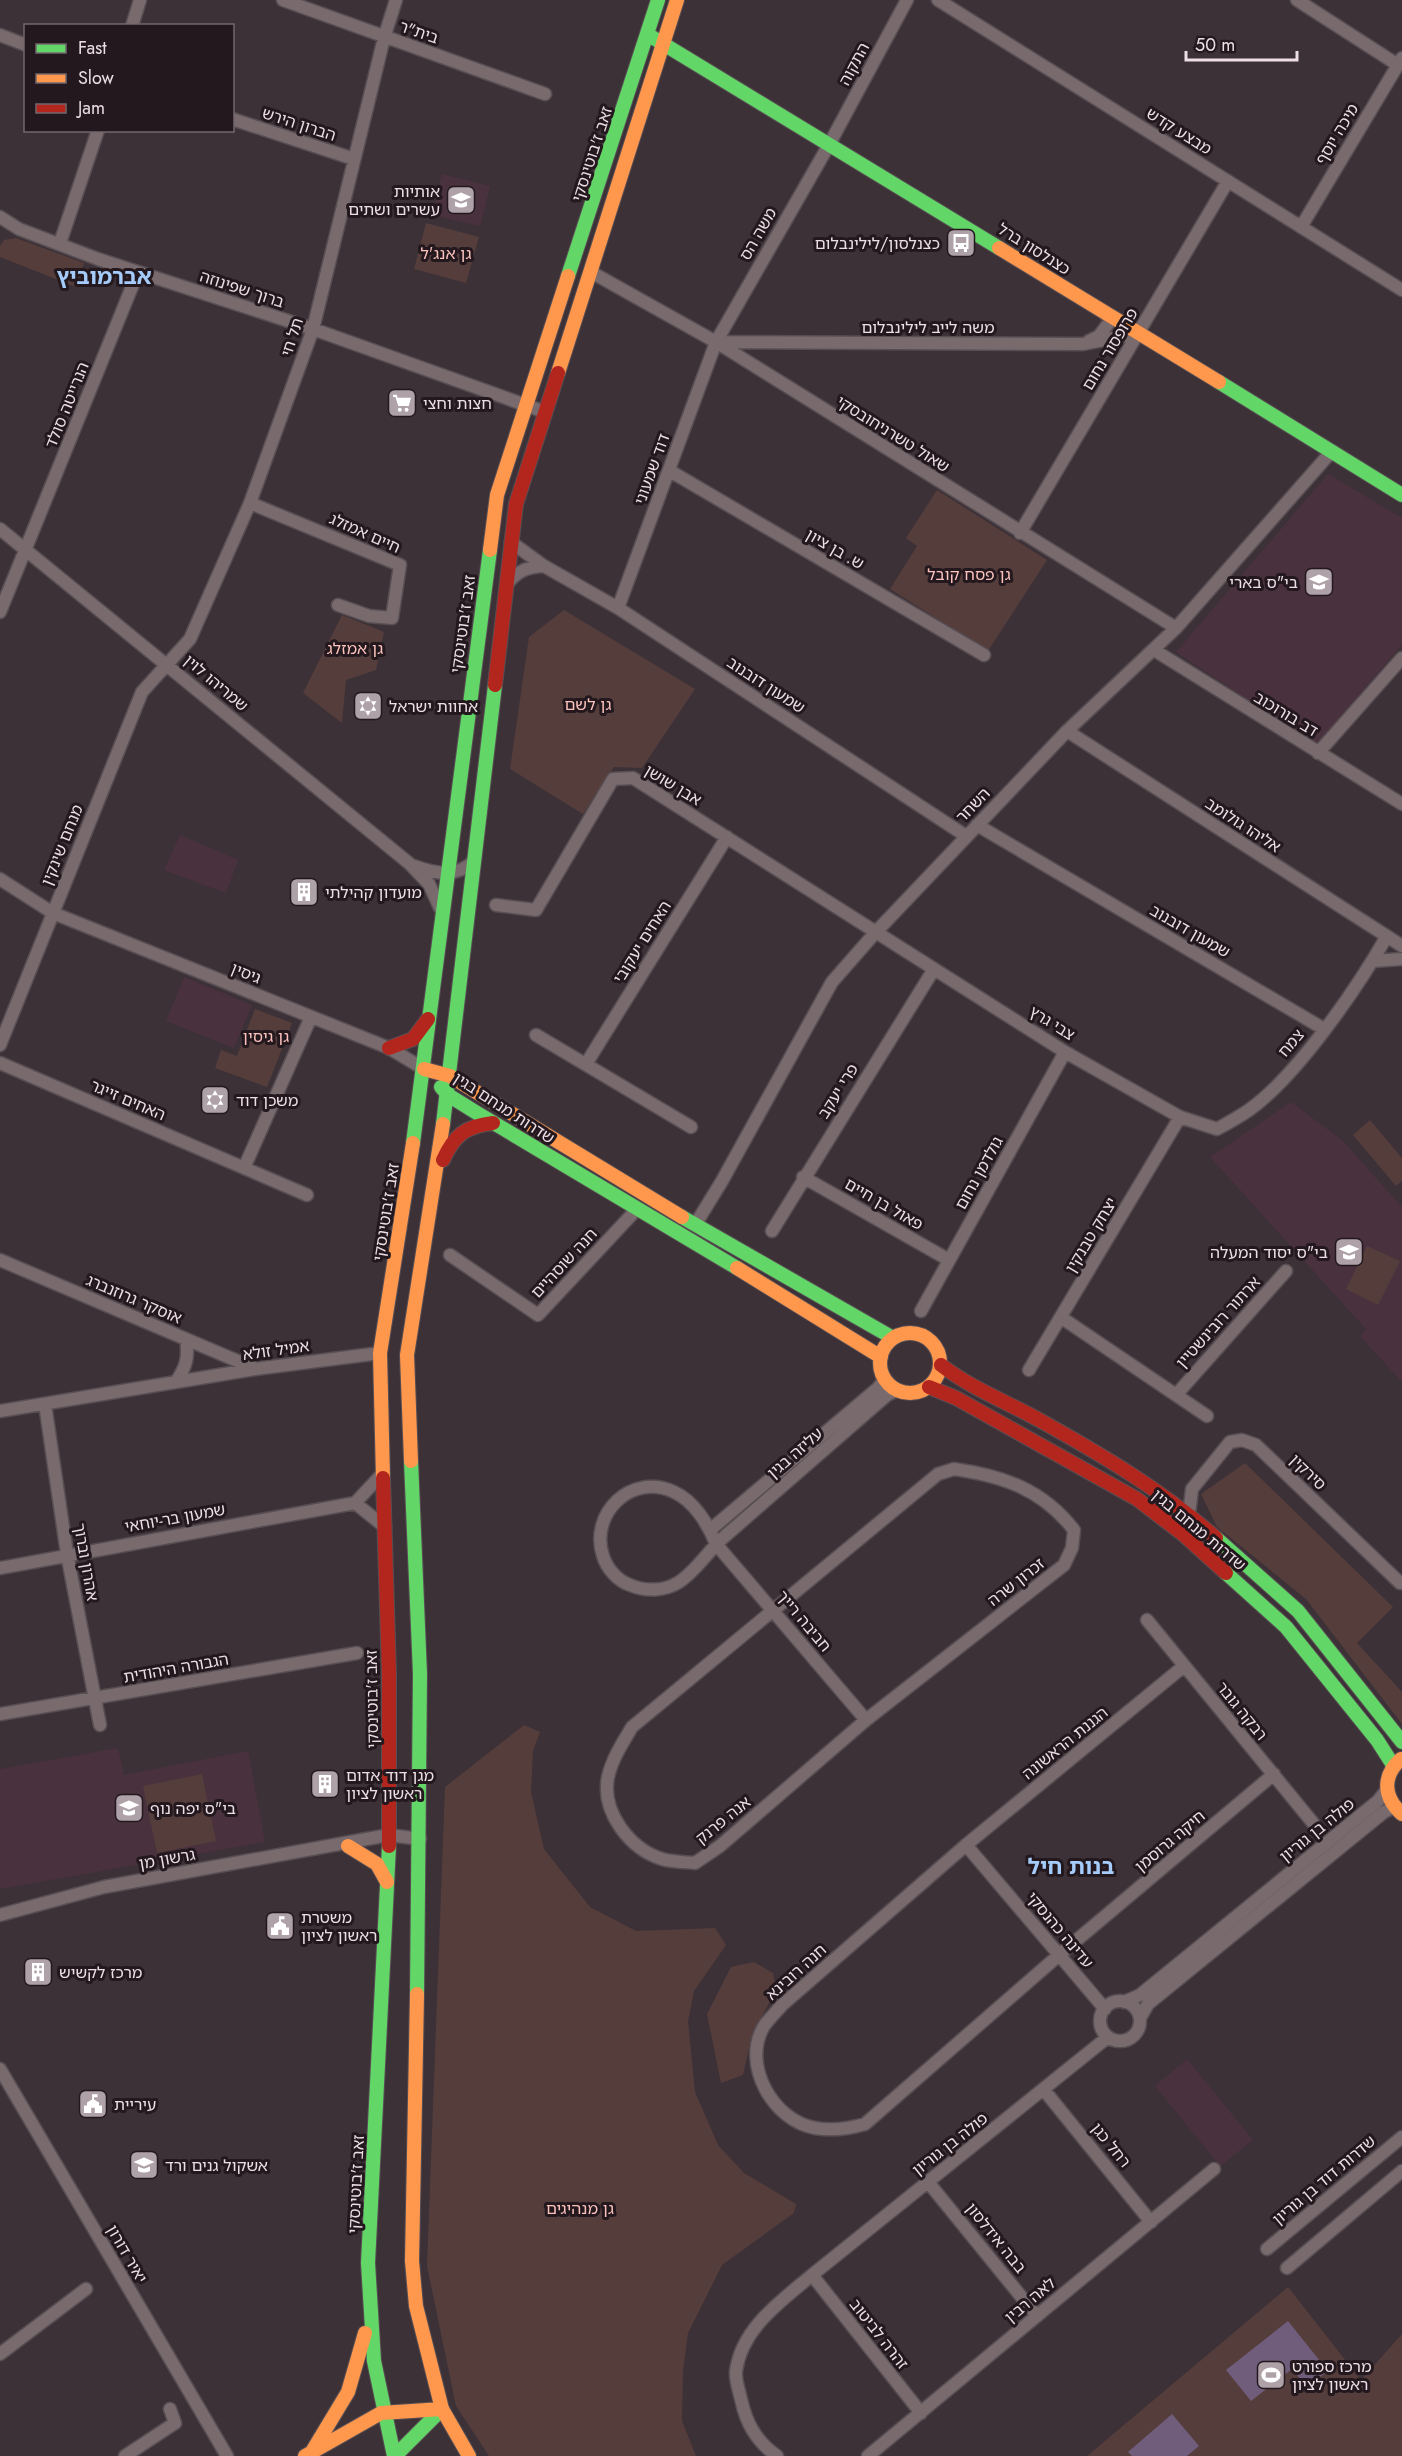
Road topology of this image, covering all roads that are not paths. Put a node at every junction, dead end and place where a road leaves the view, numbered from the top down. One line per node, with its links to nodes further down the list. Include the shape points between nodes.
1 (140, 0): 9 (street)
2 (283, 0): 12 (street, בית"ר)
3 (396, 0): 12 (street, תל חי)
4 (657, 0): 10 (main road, זאב ז'בוטינסקי)
5 (677, 0): 13 (main road)
6 (908, 0): 19 (street, התקוה)
7 (938, 0): 21 (street, מבצע קדש)
8 (1297, 0): 15 (street)
9 (133, 24)
10 (647, 34): 13 (main road, כצנלסון ברל); 33 (main road, זאב ז'בוטינסקי)
11 (0, 35): 14 (street)
12 (384, 38): 16 (street, בית"ר); 20 (street, תל חי)
13 (664, 42): 19 (main road, כצנלסון ברל); 26 (main road)
14 (24, 44)
15 (1400, 61): 23 (street, מיכה יוסף)
16 (545, 94)
17 (234, 120): 20 (street, הברון הירש)
18 (97, 132): 24 (street)
19 (830, 143): 28 (main road, כצנלסון ברל); 31 (street, משה הס)
20 (354, 159): 29 (street, תל חי)
21 (1228, 181): 23 (street, מבצע קדש); 30 (street, פרופסור נחום)
22 (3, 225): 24 (street, ברוך שפינוזה)
23 (1301, 227): 27 (street, מבצע קדש)
24 (60, 243): 25 (street, ברוך שפינוזה)
25 (138, 272): 29 (street, ברוך שפינוזה); 42 (street, הנרייטה סולד)
26 (591, 272): 31 (street, שאול טשרניחובסקי); 34 (main road)
27 (1402, 290)
28 (1104, 312): 30 (main road, כצנלסון ברל); 32 (street, via 1111,320 1098,336)
29 (313, 329): 33 (street, ברוך שפינוזה); 38 (street, תל חי)
30 (1139, 333): 32 (street, משה לייב לילינבלום); 35 (main road, כצנלסון ברל); 40 (street, פרופסור נחום)
31 (716, 342): 32 (street, משה לייב לילינבלום); 36 (street, דוד שמעוני); 40 (street, שאול טשרניחובסקי)
32 (1083, 344)
33 (526, 406): 34 (street, ברוך שפינוזה); 61 (main road, זאב ז'בוטינסקי, via 497,495)
34 (545, 412): 41 (main road, via 516,504)
35 (1332, 451): 37 (main road, כצנלסון ברל); 48 (street, השחר)
36 (670, 471): 46 (street, דוד שמעוני); 50 (street, ש. בן ציון)
37 (1402, 495)
38 (250, 503): 45 (street, חיים אמזלג, via 400,564 392,618 369,616); 52 (street, תל חי, via 190,639)
39 (0, 529): 42 (street, שמריהו לוין)
40 (1020, 533): 48 (street, שאול טשרניחובסקי)
41 (511, 542): 43 (street, שמעון דובנוב); 44 (main road)
42 (25, 549): 47 (street, הנרייטה סולד); 52 (street, שמריהו לוין)
43 (544, 566): 44 (street, via 527,567); 46 (street, שמעון דובנוב)
44 (506, 586): 59 (main road)
45 (338, 605)
46 (618, 608): 57 (street, שמעון דובנוב)
47 (0, 612)
48 (1176, 628): 49 (street, השחר)
49 (1154, 650): 53 (street, השחר); 54 (street, דב בורוכוב)
50 (984, 655)
51 (1402, 658): 54 (street)
52 (167, 665): 60 (street, שמריהו לוין); 65 (street, מנחם שינקין, via 142,692)
53 (1067, 731): 56 (street, השחר); 67 (street, אליהו גולומב)
54 (1318, 753): 55 (street, דב בורוכוב)
55 (1402, 804)
56 (977, 825): 57 (street, השחר); 74 (street, שמעון דובנוב)
57 (966, 836): 66 (street, השחר)
58 (727, 837): 63 (street, אבן שושן, via 633,778 613,779 536,910); 66 (street, אבן שושן); 80 (street, האחים יעקובי)
59 (474, 861): 61 (street, via 464,870); 82 (main road)
60 (410, 864): 61 (street, שמריהו לוין); 64 (street, שמריהו לוין, via 429,884)
61 (447, 874): 64 (main road, זאב ז'בוטינסקי)
62 (0, 879): 65 (street, גיסין)
63 (496, 905)
64 (441, 912): 72 (main road, זאב ז'בוטינסקי)
65 (53, 913): 73 (street, גיסין); 76 (street, מנחם שינקין)
66 (875, 933): 71 (street, צבי גרץ); 93 (street, השחר, via 832,982)
67 (1387, 936): 68 (street, אליהו גולומב); 70 (street, צמח)
68 (1402, 946)
69 (1402, 959): 70 (street)
70 (1373, 961): 74 (street, צמח)
71 (934, 969): 78 (street, צבי גרץ); 89 (street, פרי יעקב)
72 (430, 1015): 77 (main road, via 417,1037 408,1044); 81 (main road, זאב ז'בוטינסקי)
73 (311, 1017): 77 (street, גיסין); 88 (street)
74 (1324, 1029): 87 (street, צמח, via 1283,1078 1250,1109)
75 (536, 1035): 80 (street)
76 (0, 1045)
77 (388, 1048): 81 (street, גיסין)
78 (1065, 1052): 84 (street, צבי גרץ); 97 (street, גולדמן נחום)
79 (0, 1063): 88 (street, האחים זייגר)
80 (586, 1064): 86 (street)
81 (424, 1069): 82 (main road, שדרות מנחם בגין); 83 (main road, שדרות מנחם בגין); 105 (main road, זאב ז'בוטינסקי)
82 (450, 1076): 83 (main road); 93 (main road, שדרות מנחם בגין)
83 (448, 1095): 85 (main road, שדרות מנחם בגין); 90 (main road)
84 (1180, 1117): 87 (street, צבי גרץ); 99 (street, יצחק טבנקין)
85 (493, 1123): 90 (main road, via 469,1126 453,1140); 92 (main road, שדרות מנחם בגין)
86 (691, 1127)
87 (1217, 1129)
88 (244, 1168): 91 (street, האחים זייגר)
89 (804, 1177): 94 (street, פרי יעקב); 97 (street, פאול בן חיים)
90 (434, 1184): 143 (main road, via 407,1354 420,1674)
91 (307, 1195)
92 (637, 1209): 95 (street, חנה שוסהיים, via 538,1315); 106 (main road, שדרות מנחם בגין)
93 (695, 1225): 103 (main road, שדרות מנחם בגין)
94 (772, 1231)
95 (450, 1255)
96 (0, 1260): 104 (street, אוסקר גרוזנברג)
97 (949, 1260): 100 (street, גולדמן נחום)
98 (1286, 1271): 114 (street, ארתור רובינשטיין)
99 (1072, 1300): 101 (street, יצחק טבנקין); 102 (street, via 1074,1321)
100 (921, 1311)
101 (1062, 1318): 102 (street); 109 (street, יצחק טבנקין)
102 (1081, 1331): 114 (street)
103 (893, 1338): 106 (main road); 107 (main road, via 906,1333 923,1336 936,1348)
104 (186, 1339): 108 (street, אוסקר גרוזנברג); 111 (street, via 189,1356)
105 (380, 1353): 108 (street, אמיל זולא); 118 (main road, זאב ז'בוטינסקי)
106 (881, 1357): 110 (main road)
107 (941, 1365): 112 (main road); 120 (main road, שדרות מנחם בגין, via 963,1382 1040,1420)
108 (255, 1369): 111 (street, אמיל זולא)
109 (1029, 1370)
110 (885, 1379): 113 (main road); 124 (street, עליזה בגין)
111 (176, 1382): 115 (street, אמיל זולא)
112 (929, 1387): 113 (main road, via 914,1393); 138 (main road, שדרות מנחם בגין, via 956,1398 1137,1499 1184,1535 1286,1627)
113 (897, 1390): 125 (street, עליזה בגין)
114 (1176, 1395): 117 (street)
115 (45, 1404): 116 (street, אמיל זולא); 126 (street, אהרון וברוך)
116 (0, 1411)
117 (1207, 1416)
118 (383, 1473): 121 (street); 123 (main road, זאב ז'בוטינסקי)
119 (1192, 1489): 120 (street); 122 (street); 128 (street, סירקין, via 1230,1442 1256,1444)
120 (1167, 1497): 122 (main road, שדרות מנחם בגין)
121 (355, 1503): 123 (street); 126 (street, שמעון בר-יוחאי)
122 (1189, 1514): 137 (main road, שדרות מנחם בגין, via 1298,1611)
123 (385, 1527): 144 (main road, זאב ז'בוטינסקי)
124 (710, 1530): 125 (street, עליזה בגין); 125 (street, עליזה בגין, via 698,1512 675,1492 644,1487 615,1501 603,1517 600,1546 615,1575 645,1590 677,1583)
125 (717, 1544): 129 (street, חביבה רייך)
126 (67, 1554): 127 (street, שמעון בר-יוחאי); 133 (street, אהרון וברוך)
127 (0, 1568)
128 (1400, 1583)
129 (772, 1610): 135 (street, חביבה רייך); 135 (street, אנה פרנק, via 632,1726 608,1778 608,1799 617,1823 638,1848 663,1860 694,1863 720,1846); 135 (street, זכרון שרה, via 946,1471 993,1475 1035,1493 1063,1516 1074,1530 1072,1548 1064,1565)
130 (1147, 1620): 132 (street, רבקה גובר)
131 (357, 1653): 133 (street, הגבורה היהודית)
132 (1184, 1666): 139 (street, רבקה גובר); 145 (street, הגננת הראשונה)
133 (95, 1698): 134 (street, הגבורה היהודית); 136 (street, אהרון וברוך)
134 (0, 1714)
135 (866, 1720)
136 (100, 1725)
137 (1402, 1742)
138 (1398, 1762): 140 (main road, via 1386,1782)
139 (1274, 1774): 142 (street, רבקה גובר); 149 (street, חיקה גרוסמן)
140 (1386, 1791): 141 (main road); 150 (street, פולה בן גוריון, via 1140,1995)
141 (1398, 1810): 152 (street, פולה בן גוריון, via 1384,1812 1148,2004)
142 (1312, 1823)
143 (420, 1839): 144 (street, גרשון מן); 169 (main road, via 412,2261 416,2306)
144 (389, 1840): 146 (street, גרשון מן); 147 (main road, זאב ז'בוטינסקי)
145 (966, 1845): 149 (street, עדינה כהנסקי); 149 (street, חנה רובינא, via 782,2005 764,2027 757,2062 763,2086 787,2116 813,2128 844,2130 865,2124)
146 (345, 1846): 147 (main road, via 377,1864); 148 (street, גרשון מן, via 104,1887)
147 (388, 1884): 166 (main road, זאב ז'בוטינסקי)
148 (0, 1915)
149 (1059, 1955): 151 (street, עדינה כהנסקי)
150 (1125, 2002): 151 (street, via 1113,2003); 152 (street)
151 (1105, 2009): 153 (street, via 1100,2021)
152 (1140, 2018): 153 (street, via 1134,2036 1121,2041)
153 (1108, 2037): 155 (street, פולה בן גוריון)
154 (0, 2069): 174 (street, יאיר דורון)
155 (1044, 2090): 159 (street, פולה בן גוריון); 160 (street, רחל כגן)
156 (1402, 2137): 161 (street, שדרות דוד בן גוריון)
157 (1214, 2169): 160 (street, לאה רבין)
158 (1402, 2171): 162 (street)
159 (928, 2182): 163 (street, פולה בן גוריון); 165 (street, בבה אידלסון)
160 (1151, 2222): 165 (street, לאה רבין)
161 (1267, 2249)
162 (1287, 2268)
163 (812, 2275): 171 (street, זהרה לביטוב); 177 (street, via 769,2311 744,2342 736,2373 750,2430)
164 (86, 2289): 167 (street)
165 (1037, 2316): 171 (street, לאה רבין)
166 (368, 2317): 170 (main road, זאב ז'בוטינסקי); 172 (main road, via 348,2392)
167 (0, 2354)
168 (170, 2409): 173 (street, via 175,2423)
169 (442, 2409): 170 (main road); 175 (main road); 176 (main road)
170 (381, 2413): 172 (main road); 175 (main road, זאב ז'בוטינסקי)
171 (921, 2413): 178 (street, לאה רבין)
172 (309, 2453)
173 (125, 2456)
174 (227, 2456)
175 (394, 2456)
176 (469, 2456)
177 (777, 2456)
178 (868, 2456)

